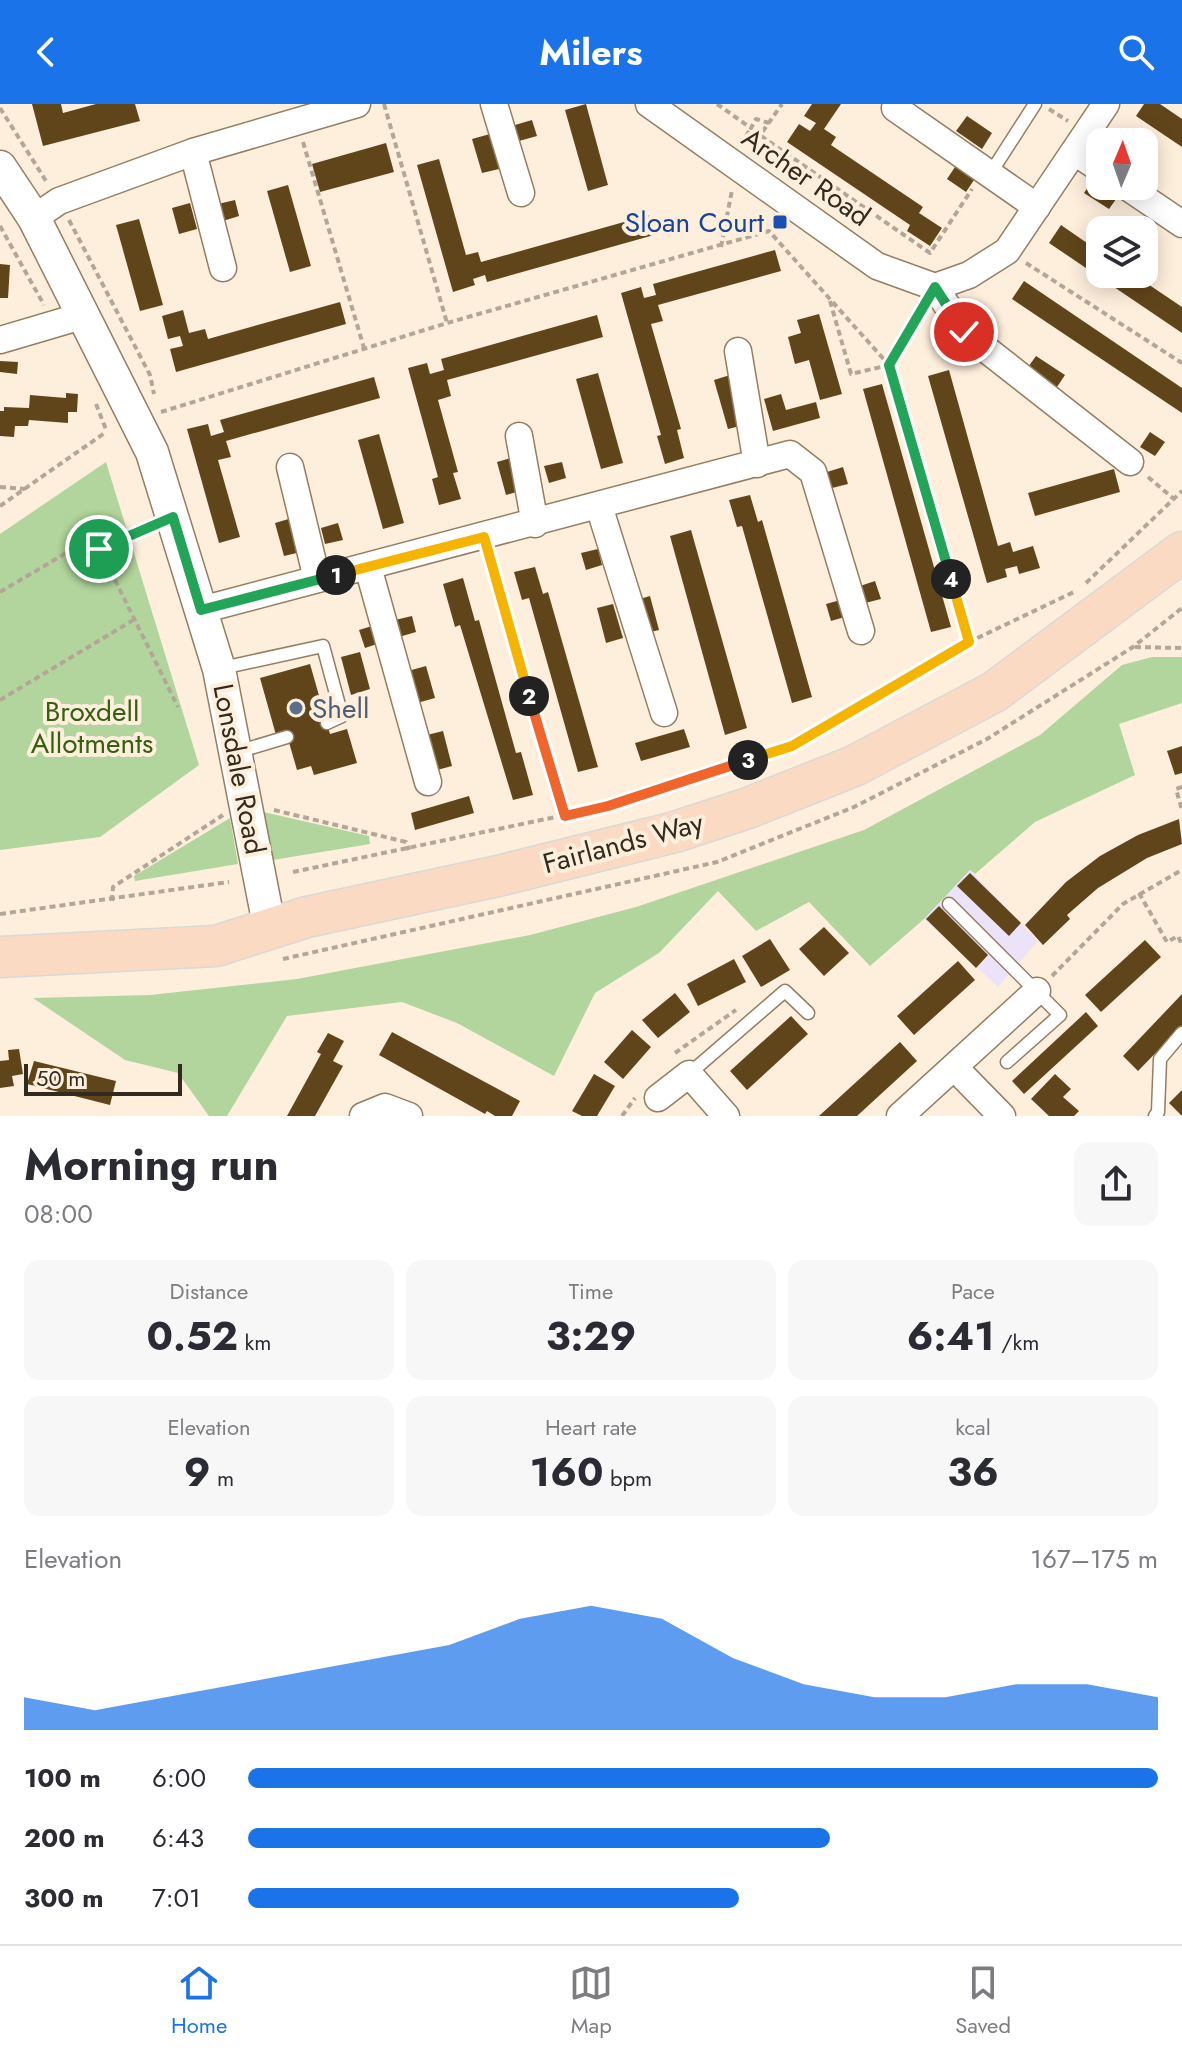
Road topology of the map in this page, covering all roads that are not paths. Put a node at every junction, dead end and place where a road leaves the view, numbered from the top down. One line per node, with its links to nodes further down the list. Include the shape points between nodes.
1 (357, 104): 9 (street)
2 (494, 104): 12 (street)
3 (649, 104): 18 (street, Archer Road, via 877,266)
4 (1035, 104): 11 (lane)
5 (1106, 104): 7 (street)
6 (895, 108): 11 (street)
7 (1081, 143): 8 (street); 14 (street)
8 (1086, 150)
9 (193, 152): 15 (street, via 59,201); 17 (street)
10 (0, 167): 15 (street, Lonsdale Road)
11 (987, 172): 14 (street)
12 (521, 193)
13 (1147, 200): 16 (street)
14 (1037, 207): 18 (street, via 1007,251 969,275)
15 (34, 218): 19 (street, Lonsdale Road)
16 (1182, 224)
17 (223, 268)
18 (935, 287): 23 (street, via 964,332)
19 (85, 315): 20 (street); 27 (street, Lonsdale Road, via 152,452)
20 (0, 340)
21 (738, 351): 24 (street)
22 (519, 436): 28 (street)
23 (1130, 462)
24 (757, 464): 26 (street); 34 (street, via 790,454 813,472)
25 (290, 467): 32 (street)
26 (599, 506): 28 (street); 36 (street)
27 (173, 517): 29 (lane); 33 (street, Lonsdale Road)
28 (535, 524): 31 (street)
29 (99, 549)
30 (1182, 552): 42 (main road, Fairlands Way, via 994,692 854,766 675,832)
31 (368, 567): 32 (street); 40 (street)
32 (317, 579): 33 (street)
33 (201, 610): 35 (street, Lonsdale Road)
34 (861, 631)
35 (219, 669): 37 (lane, via 323,646 342,716); 39 (street, Lonsdale Road)
36 (664, 713)
37 (327, 723)
38 (287, 737): 39 (lane)
39 (236, 752): 42 (street, Lonsdale Road)
40 (428, 782)
41 (949, 904): 44 (lane)
42 (270, 930): 43 (main road, Fairlands Way, via 216,946)
43 (0, 957)
44 (1037, 991): 47 (lane, via 1060,1015); 48 (street)
45 (808, 1013): 49 (lane, via 785,991)
46 (1182, 1033): 56 (lane, via 1160,1059)
47 (1007, 1062)
48 (954, 1067): 54 (street); 55 (street)
49 (678, 1068): 50 (street); 53 (street)
50 (649, 1095)
51 (363, 1116): 52 (street, via 385,1107)
52 (409, 1116)
53 (726, 1116)
54 (900, 1116)
55 (1002, 1116)
56 (1155, 1116)

